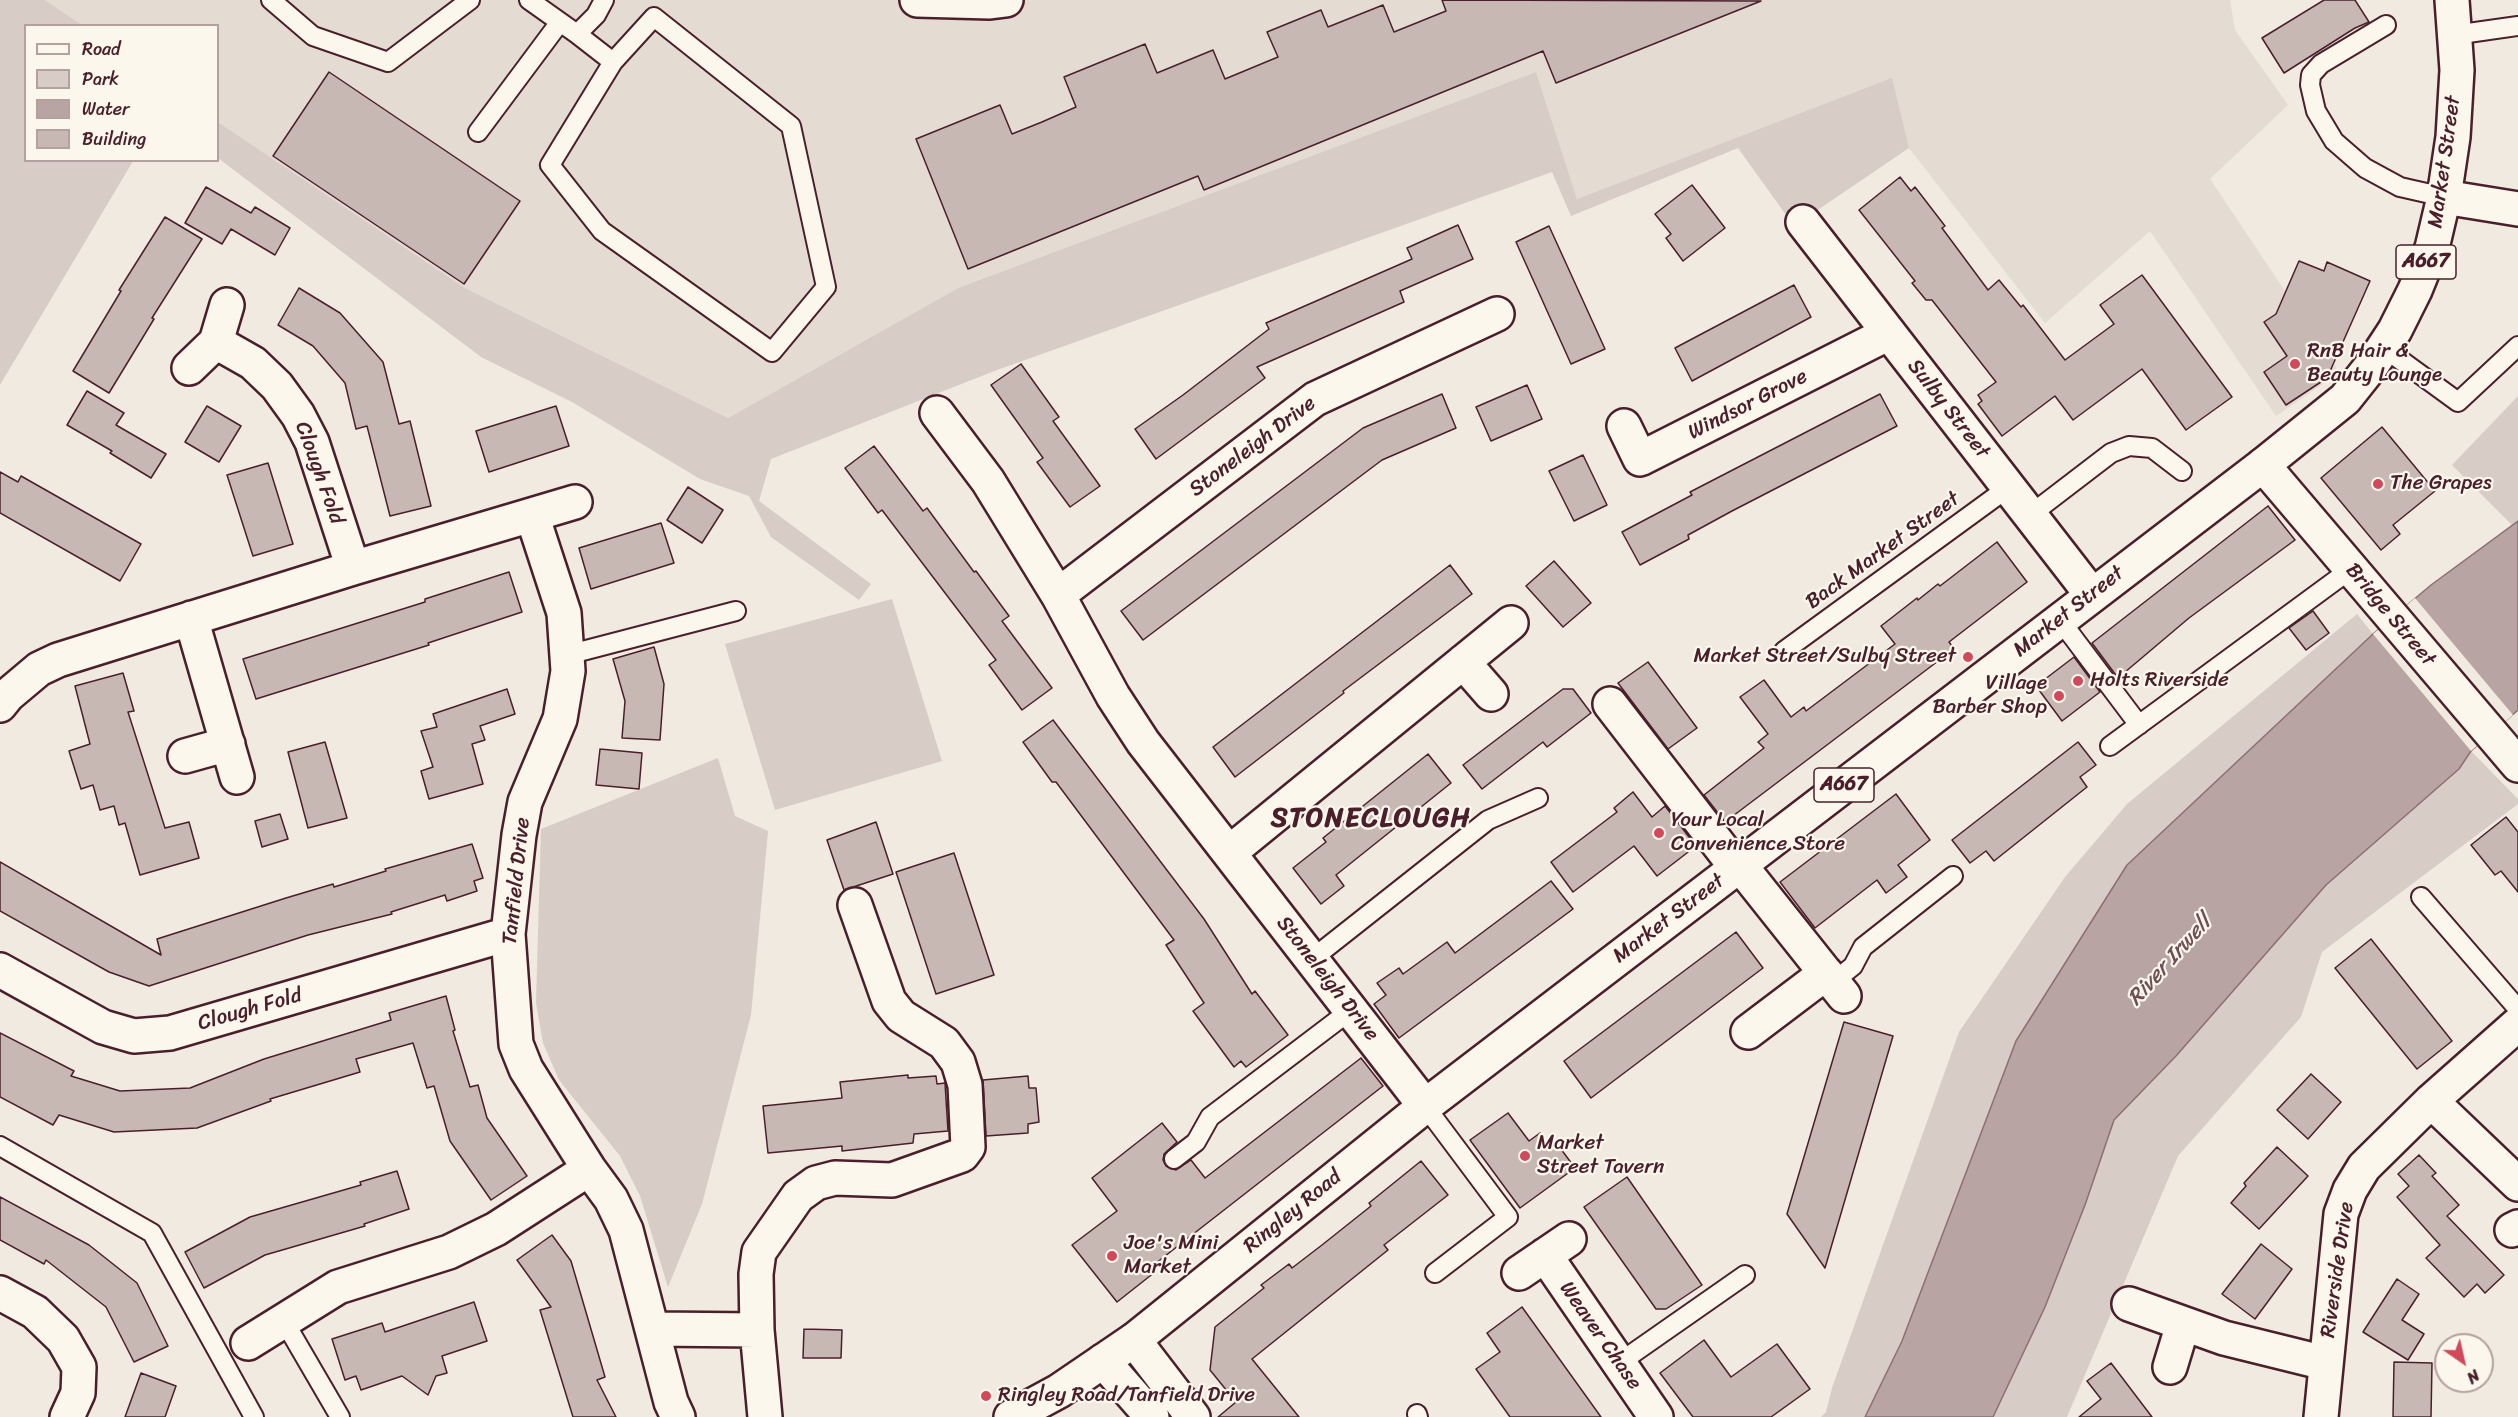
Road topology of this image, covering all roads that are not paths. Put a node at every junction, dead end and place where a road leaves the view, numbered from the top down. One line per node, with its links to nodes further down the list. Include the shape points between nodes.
1 (271, 0): 2 (lane, via 313,36 388,62)
2 (470, 0)
3 (529, 0): 8 (lane)
4 (604, 0): 11 (lane, via 596,15)
5 (917, 0): 6 (street)
6 (1006, 0)
7 (2452, 0): 12 (street, Market Street / A667)
8 (560, 22): 11 (lane); 14 (lane)
9 (2386, 25): 15 (lane, via 2321,64 2311,75 2316,111 2334,141 2365,168 2400,187)
10 (2518, 26): 12 (lane)
11 (577, 34): 13 (lane)
12 (2454, 35): 15 (street, Market Street / A667, via 2457,70)
13 (613, 62): 13 (lane, via 550,165 602,231 772,352 826,286 791,126 654,16)
14 (478, 132)
15 (2445, 197): 16 (street); 23 (street, Market Street / A667, via 2432,248)
16 (2518, 208)
17 (1803, 222): 20 (street, Sulby Street)
18 (226, 304): 21 (street)
19 (1497, 315): 35 (street, Stoneleigh Drive, via 1315,399)
20 (1889, 333): 26 (street, Windsor Grove, via 1640,459); 29 (street, Sulby Street)
21 (216, 342): 24 (street); 33 (street, Clough Fold, via 253,363 277,386 298,415 312,442)
22 (2518, 346): 23 (lane, via 2458,402)
23 (2384, 348): 27 (street, Market Street / A667, via 2345,399)
24 (189, 368)
25 (937, 413): 35 (street, Stoneleigh Drive, via 988,481)
26 (1624, 426)
27 (2263, 465): 34 (street, Bridge Street); 36 (street, Market Street / A667)
28 (2182, 471): 32 (lane, via 2152,448 2129,446 2110,453)
29 (2009, 487): 32 (street, Sulby Street); 41 (lane, Back Market Street)
30 (574, 502): 31 (street)
31 (532, 515): 33 (street); 42 (street, Tanfield Drive, via 564,614)
32 (2030, 515): 36 (street, Sulby Street)
33 (353, 568): 38 (street)
34 (2360, 579): 47 (lane); 51 (street, Bridge Street)
35 (1058, 595): 54 (street, Stoneleigh Drive, via 1143,742)
36 (2092, 595): 39 (street, Market Street / A667)
37 (736, 611): 42 (lane)
38 (191, 618): 46 (street, via 58,660 39,669); 48 (street)
39 (2060, 620): 47 (lane); 55 (street, Market Street / A667)
40 (1511, 623): 43 (street)
41 (1784, 651)
42 (567, 655): 59 (street, Tanfield Drive, via 560,718 525,802)
43 (1463, 662): 44 (street); 54 (street)
44 (1491, 694)
45 (1610, 704): 55 (street)
46 (0, 705)
47 (2139, 725): 49 (lane)
48 (228, 744): 50 (street); 52 (street)
49 (2110, 746)
50 (185, 756)
51 (2518, 765)
52 (237, 777)
53 (1538, 798): 60 (lane, via 1488,820)
54 (1230, 852): 60 (street, Stoneleigh Drive)
55 (1738, 866): 62 (street); 68 (street, Market Street / A667)
56 (1953, 876): 62 (lane, via 1863,947 1853,966)
57 (2421, 897): 64 (lane)
58 (855, 905): 81 (street, via 889,1001 901,1016 944,1043 958,1062 965,1085 968,1147 962,1155 892,1180 835,1178 816,1183 798,1196 759,1252)
59 (508, 934): 61 (street, Clough Fold, via 170,1033 134,1036 103,1027); 71 (street, Tanfield Drive, via 516,1044 525,1069)
60 (1312, 959): 63 (street, Stoneleigh Drive)
61 (0, 970)
62 (1834, 984): 66 (street)
63 (1351, 1010): 68 (street, Stoneleigh Drive); 70 (lane, via 1210,1117 1196,1142)
64 (2518, 1010)
65 (2518, 1024): 67 (street, Riverside Drive)
66 (1748, 1032)
67 (2431, 1101): 72 (street); 86 (street, Riverside Drive, via 2364,1167 2350,1190 2341,1214)
68 (1425, 1106): 74 (lane, via 1508,1216); 82 (street, Ringley Road / A667)
69 (0, 1146): 90 (lane, via 152,1233)
70 (1174, 1160)
71 (589, 1169): 78 (street, via 496,1229 449,1252 338,1287); 80 (street, Tanfield Drive, via 611,1199 626,1230)
72 (2518, 1184)
73 (1544, 1256): 85 (street, Weaver Chase)
74 (1435, 1273)
75 (1745, 1275): 85 (lane)
76 (0, 1293): 89 (street, via 35,1312 63,1339 79,1367 78,1393)
77 (2129, 1305): 79 (street, Riverside Drive)
78 (284, 1321): 83 (street); 91 (lane)
79 (2183, 1324): 86 (street, Riverside Drive); 87 (street)
80 (653, 1329): 81 (street); 92 (street, Tanfield Drive)
81 (758, 1330): 93 (street)
82 (1134, 1340): 84 (street, Ringley Road / A667); 96 (street)
83 (248, 1343)
84 (1103, 1361): 94 (street, Ringley Road / A667); 95 (street)
85 (1619, 1363): 88 (street, Weaver Chase)
86 (2325, 1363): 97 (street, Riverside Drive)
87 (2170, 1367)
88 (1649, 1414)
89 (67, 1417)
90 (254, 1417)
91 (340, 1417)
92 (678, 1417)
93 (765, 1417)
94 (1011, 1417)
95 (1152, 1417)
96 (1193, 1417)
97 (2321, 1417)

